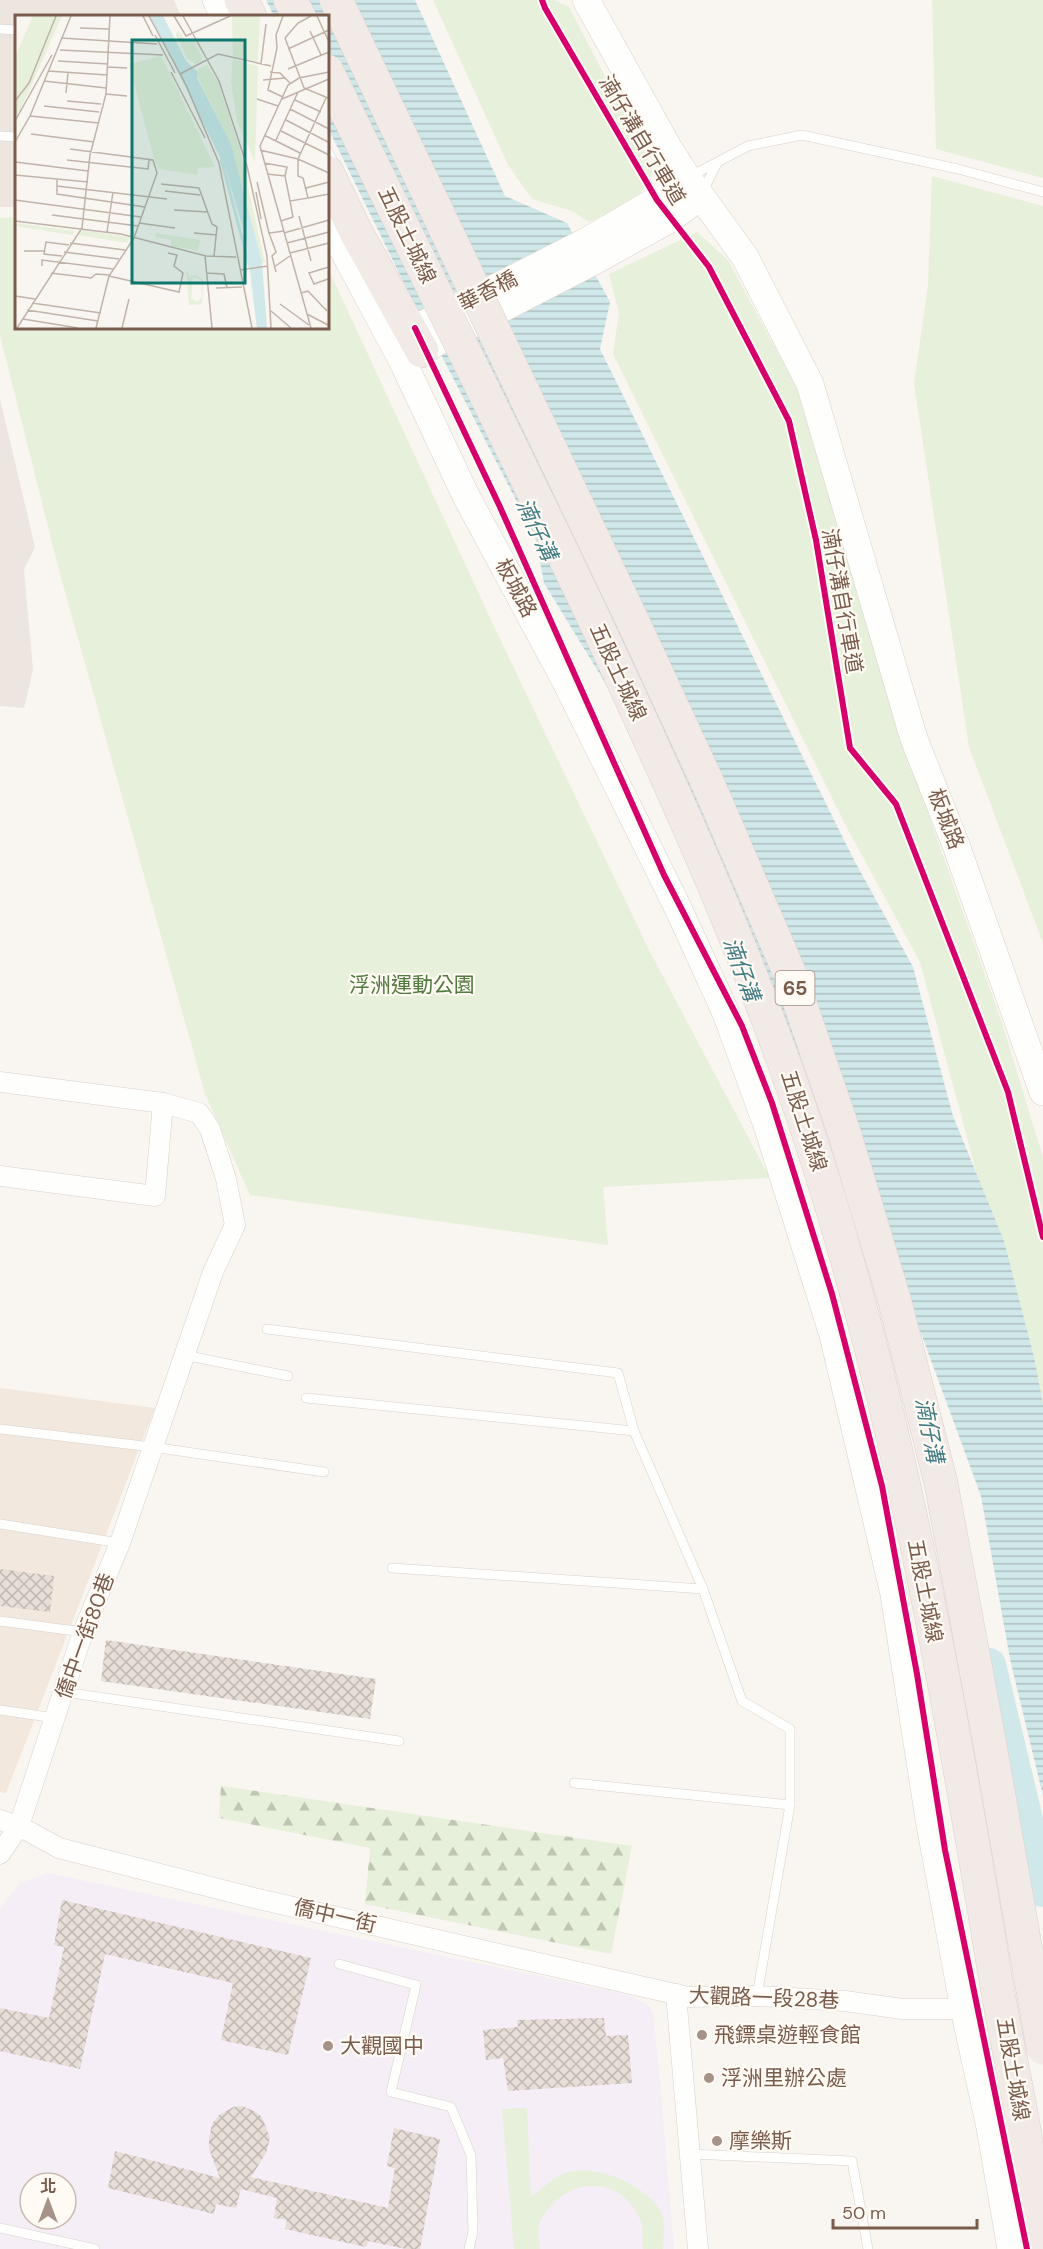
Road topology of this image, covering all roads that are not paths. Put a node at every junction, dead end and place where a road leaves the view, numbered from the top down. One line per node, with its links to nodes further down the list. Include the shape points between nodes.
1 (216, 0): 7 (street)
2 (241, 0): 8 (highway)
3 (253, 0): 9 (lane)
4 (290, 0): 10 (highway)
5 (336, 0): 58 (highway, 五股土城線 / 65, bridge, via 710,788 802,1008 895,1302 941,1483)
6 (586, 0): 19 (street, 板城路)
7 (224, 15)
8 (248, 15)
9 (260, 15)
10 (298, 15)
11 (0, 29): 12 (lane)
12 (15, 30)
13 (328, 73): 25 (highway, 五股土城線 / 65, bridge)
14 (0, 136): 15 (lane)
15 (15, 137)
16 (328, 152): 22 (lane)
17 (717, 163): 19 (lane); 19 (lane); 20 (lane, via 748,146 802,135)
18 (328, 174): 26 (highway)
19 (694, 187): 24 (street, via 657,200); 28 (street, 板城路, via 745,256 810,384 914,739 956,844)
20 (1043, 192)
21 (328, 221): 26 (street, 板城路)
22 (362, 221)
23 (367, 231): 26 (lane, via 392,282)
24 (591, 251): 25 (street, 華香橋); 26 (street, 華香橋, bridge)
25 (456, 333): 26 (street, 華香橋); 68 (highway, 五股土城線 / 65, bridge, via 687,822 772,1027 830,1200 892,1426 963,1789)
26 (410, 339): 57 (street, 板城路, via 466,496 564,678 678,908 726,1013 767,1125 833,1335 894,1594)
27 (0, 1082): 29 (street, 僑中一街80巷)
28 (1043, 1092)
29 (163, 1104): 30 (street, via 155,1196); 32 (street, 僑中一街80巷, via 199,1113 210,1130 226,1179 235,1225 213,1272)
30 (0, 1176)
31 (267, 1329): 36 (lane, via 618,1373)
32 (184, 1355): 33 (lane); 37 (street, 僑中一街80巷)
33 (288, 1376)
34 (306, 1398): 36 (lane)
35 (0, 1429): 37 (lane)
36 (634, 1431): 42 (lane)
37 (152, 1447): 38 (lane); 40 (street, 僑中一街80巷)
38 (324, 1472)
39 (0, 1524): 40 (lane)
40 (120, 1544): 44 (street, 僑中一街80巷)
41 (392, 1568): 42 (lane)
42 (703, 1589): 50 (lane, via 742,1701 790,1729)
43 (0, 1621): 44 (lane)
44 (83, 1632): 45 (street, 僑中一街80巷)
45 (64, 1692): 47 (street, 僑中一街80巷); 48 (lane)
46 (0, 1710): 47 (lane)
47 (55, 1718): 52 (street, 僑中一街80巷)
48 (399, 1741)
49 (574, 1783): 50 (lane)
50 (790, 1805): 56 (lane)
51 (0, 1820): 52 (street, 僑中一街)
52 (19, 1826): 53 (street, 僑中一街80巷); 55 (street, 僑中一街, via 58,1848 254,1898)
53 (0, 1854)
54 (339, 1964): 64 (lane, via 416,1985 392,2092 451,2107 471,2155 473,2232)
55 (676, 1994): 56 (street, 大觀路一段28巷); 61 (street, 大觀路一段28巷)
56 (757, 1996): 57 (street, 大觀路一段28巷, via 902,2009)
57 (964, 2009): 60 (street, 板城路)
58 (1043, 2048)
59 (1043, 2120): 60 (street)
60 (990, 2127): 67 (street, 板城路)
61 (690, 2154): 65 (street, 大觀路一段28巷); 66 (lane, via 852,2161)
62 (0, 2228): 63 (lane)
63 (95, 2249)
64 (469, 2249)
65 (698, 2249)
66 (868, 2249)
67 (1011, 2249)
68 (1042, 2249)

